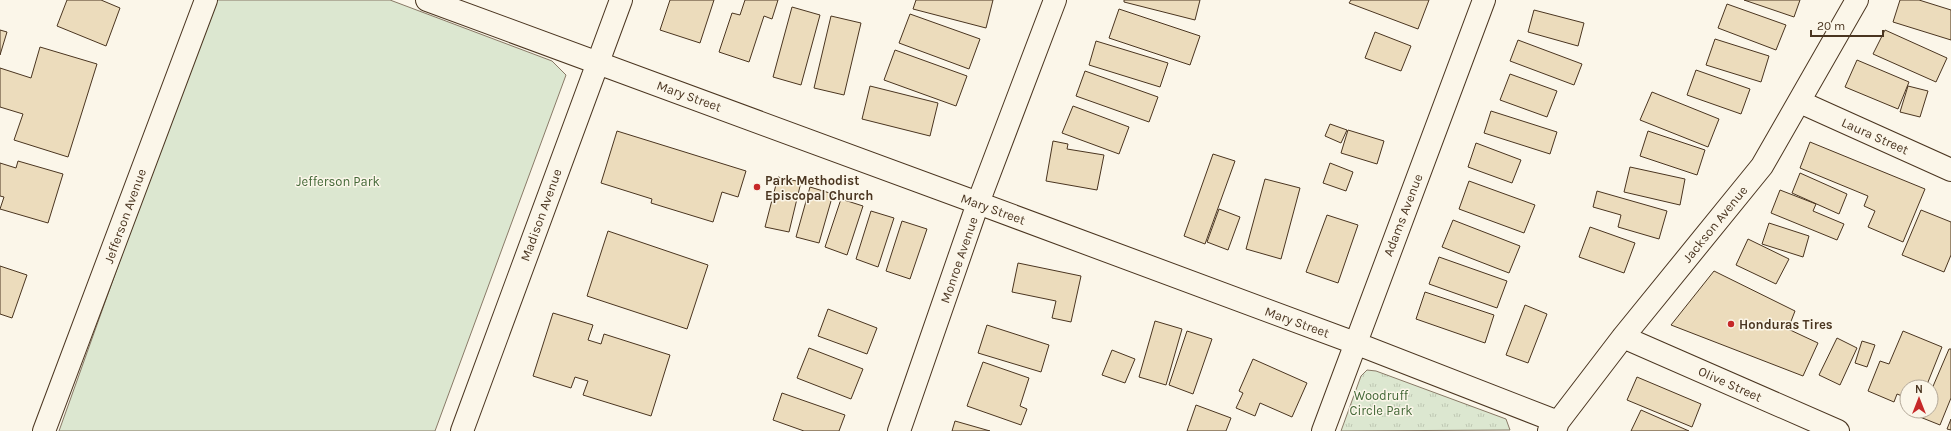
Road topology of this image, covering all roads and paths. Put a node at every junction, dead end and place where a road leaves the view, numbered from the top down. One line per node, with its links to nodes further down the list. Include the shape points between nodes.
1 (206, 0): 14 (street, Jefferson Avenue)
2 (427, 0): 7 (street, Mary Street)
3 (621, 0): 7 (street, Madison Avenue)
4 (1054, 0): 10 (street, Monroe Avenue)
5 (1484, 0): 12 (street, Adams Avenue)
6 (1857, 0): 8 (street, Jackson Avenue)
7 (598, 62): 10 (street, Mary Street); 15 (street, Madison Avenue)
8 (1800, 102): 9 (street, Laura Street); 11 (street, Jackson Avenue, via 1762,166)
9 (1951, 170)
10 (978, 203): 12 (street, Mary Street); 16 (street, Monroe Avenue)
11 (1623, 336): 13 (street, Jackson Avenue); 18 (street, Olive Street)
12 (1354, 343): 13 (street, Mary Street); 17 (street, Adams Avenue)
13 (1554, 428)
14 (44, 431)
15 (462, 431)
16 (899, 431)
17 (1323, 431)
18 (1838, 431)

